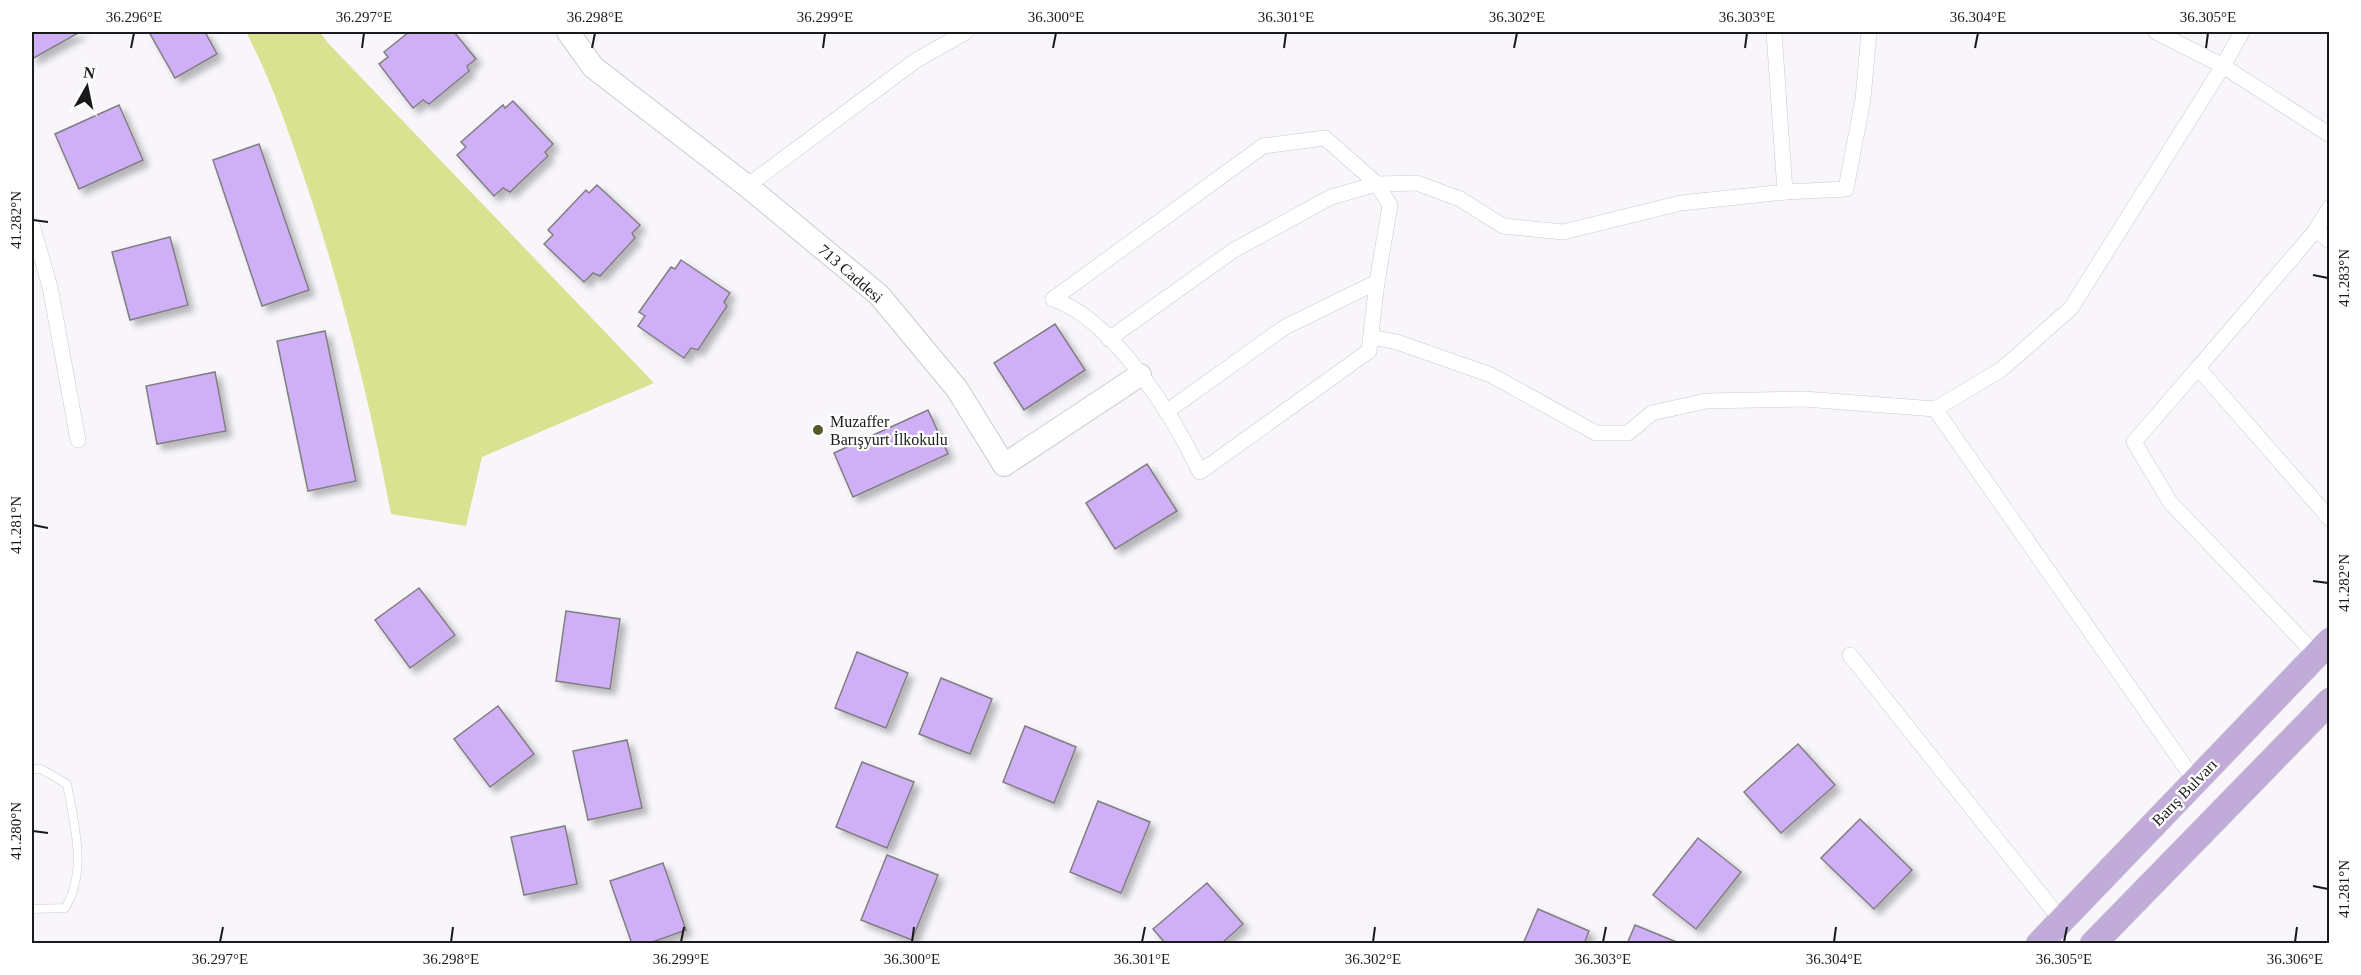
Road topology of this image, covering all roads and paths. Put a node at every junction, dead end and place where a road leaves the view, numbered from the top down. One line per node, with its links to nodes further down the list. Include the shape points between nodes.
1 (568, 32): 10 (street, 713 Caddesi, via 593,67)
2 (966, 32): 10 (street, via 915,60)
3 (1774, 32): 11 (street)
4 (1869, 32): 11 (street, via 1863,99 1846,189)
5 (2156, 32): 7 (street)
6 (2242, 32): 7 (street)
7 (2223, 66): 8 (street); 21 (street, via 2071,308 2002,369)
8 (2330, 135)
9 (1377, 184): 11 (street, via 1418,183 1460,199 1503,226 1563,232 1681,203); 16 (street, via 1390,205); 18 (street, via 1331,197 1234,250); 18 (street, via 1325,138 1263,146 1053,299 1067,304)
10 (747, 186): 20 (street, 713 Caddesi, via 879,295 957,389 1004,465)
11 (1785, 192)
12 (2330, 207): 14 (street)
13 (32, 225): 23 (street, via 50,286)
14 (2316, 230): 15 (street); 19 (street)
15 (2330, 241)
16 (1377, 282): 17 (street); 22 (street, via 1285,327)
17 (1371, 337): 21 (street, via 1397,342 1491,375 1596,433 1628,434 1652,413 1706,401 1804,399); 22 (street, via 1369,351 1200,472)
18 (1109, 339): 20 (street)
19 (2198, 369): 24 (street); 25 (street, via 2134,442 2170,502)
20 (1140, 375): 22 (street)
21 (1935, 410): 29 (street)
22 (1166, 412)
23 (78, 440)
24 (2330, 519)
25 (2323, 648): 29 (main road, Barış Bulvarı)
26 (1850, 655): 31 (street)
27 (2330, 701): 32 (main road)
28 (32, 769): 30 (lane, via 42,769 67,784 78,845 74,894 65,908)
29 (2195, 781): 31 (main road, Barış Bulvarı)
30 (32, 909)
31 (2061, 920): 33 (main road, Barış Bulvarı)
32 (2100, 942)
33 (2039, 944)

